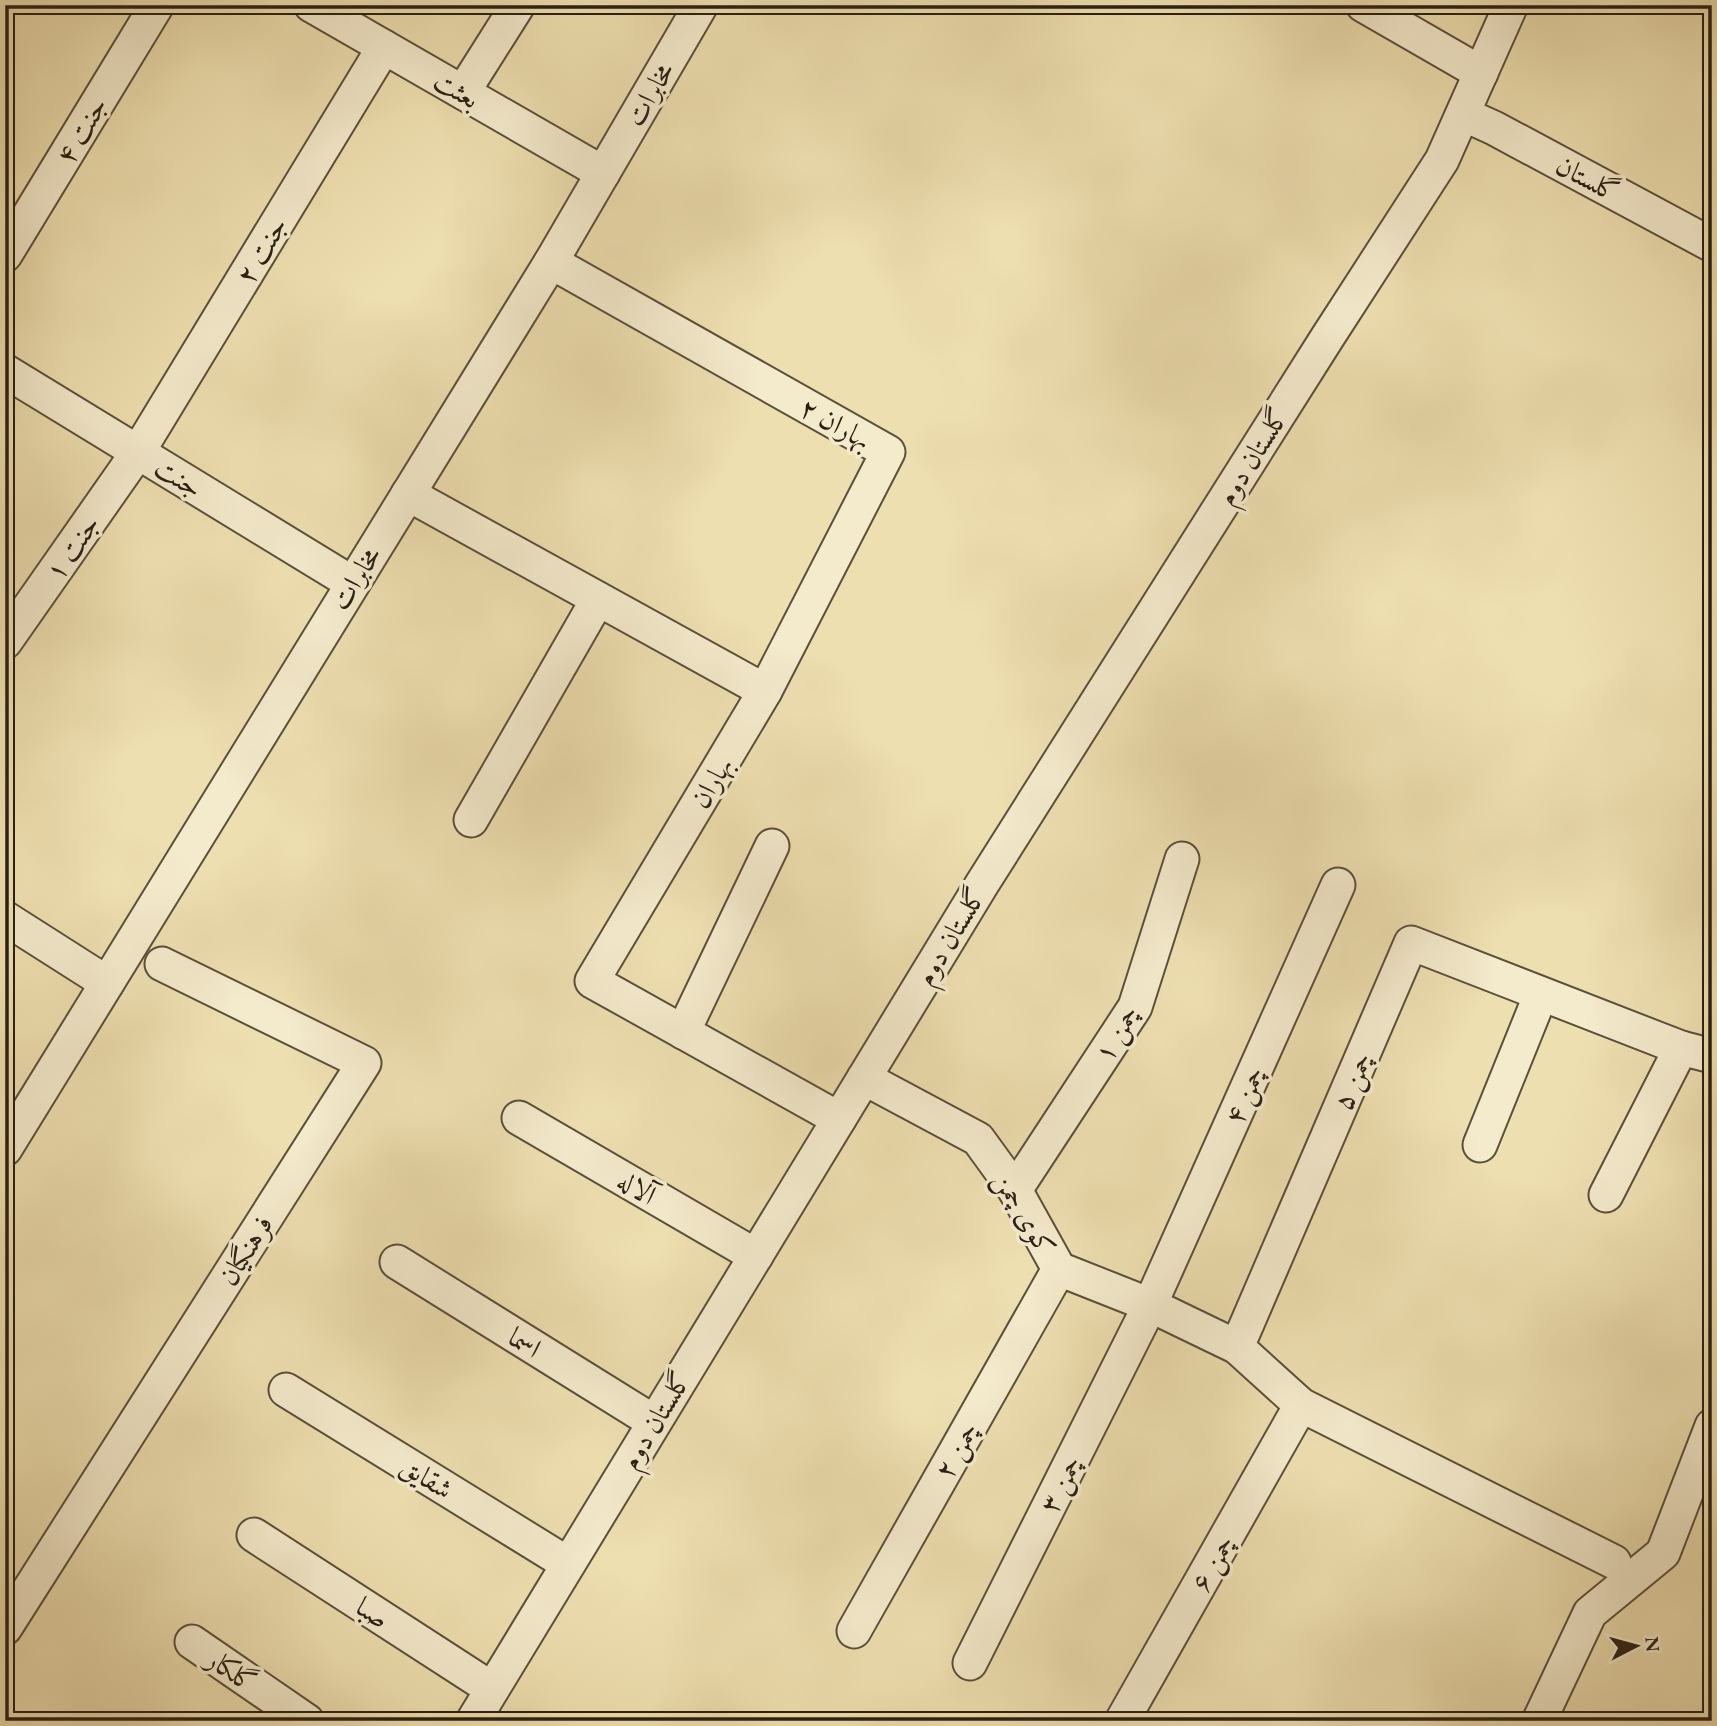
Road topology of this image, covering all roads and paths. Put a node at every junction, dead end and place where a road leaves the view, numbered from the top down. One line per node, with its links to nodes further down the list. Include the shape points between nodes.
1 (157, 5): 13 (street, جنت ۴)
2 (311, 5): 7 (street, بعثت)
3 (517, 5): 9 (street)
4 (701, 5): 11 (street, مخابرات)
5 (1363, 5): 8 (street)
6 (1511, 5): 8 (street, گلستان دوم)
7 (384, 47): 9 (street, بعثت); 16 (street, جنت ۲)
8 (1480, 73): 10 (street, گلستان دوم)
9 (463, 92): 11 (street, بعثت)
10 (1463, 114): 12 (street, گلستان); 32 (street, گلستان دوم, via 1442,160)
11 (603, 173): 14 (street, مخابرات)
12 (1712, 244)
13 (5, 256)
14 (551, 262): 17 (street, مخابرات); 21 (street, بهاران ۲, via 888,452)
15 (5, 371): 16 (street, جنت)
16 (138, 452): 18 (street, جنت); 20 (street, جنت ۱)
17 (408, 494): 18 (street, مخابرات); 19 (street)
18 (352, 583): 28 (street, مخابرات)
19 (598, 599): 21 (street); 22 (street)
20 (5, 642)
21 (765, 691): 30 (street, بهاران, via 592,981)
22 (471, 820)
23 (772, 846): 30 (street)
24 (1182, 859): 37 (street, چمن ۱, via 1135,1007)
25 (1338, 886): 42 (street, چمن ۴)
26 (5, 918): 28 (street)
27 (162, 964): 51 (street, فرهنگیان, via 364,1063)
28 (107, 983): 36 (street, مخابرات)
29 (1541, 993): 31 (street, چمن ۵); 35 (street); 43 (street, چمن ۵, via 1411,943)
30 (683, 1032): 34 (street, بهاران)
31 (1696, 1052): 38 (street, چمن ۵)
32 (864, 1078): 34 (street, گلستان دوم); 37 (street, کوی چمن, via 978,1139)
33 (519, 1118): 39 (street, آلاله)
34 (839, 1119): 39 (street, گلستان دوم)
35 (1480, 1144)
36 (5, 1149)
37 (1015, 1190): 41 (street, کوی چمن)
38 (1606, 1195)
39 (756, 1256): 46 (street, گلستان دوم)
40 (397, 1262): 46 (street, اسما)
41 (1059, 1269): 42 (street, کوی چمن); 52 (street, چمن ۲)
42 (1150, 1305): 43 (street, کوی چمن); 54 (street, چمن ۳)
43 (1237, 1347): 45 (street, کوی چمن)
44 (286, 1390): 50 (street, شقایق)
45 (1301, 1405): 49 (street, کوی چمن); 58 (street, چمن ۶)
46 (654, 1422): 50 (street, گلستان دوم)
47 (1712, 1426): 59 (street, via 1663,1553 1590,1613)
48 (254, 1535): 55 (street, صبا)
49 (1614, 1562)
50 (568, 1564): 55 (street, گلستان دوم)
51 (5, 1628)
52 (853, 1631)
53 (192, 1642): 56 (street, گلکار)
54 (970, 1663)
55 (492, 1689): 57 (street, گلستان دوم)
56 (307, 1721)
57 (473, 1721)
58 (1122, 1721)
59 (1539, 1721)

